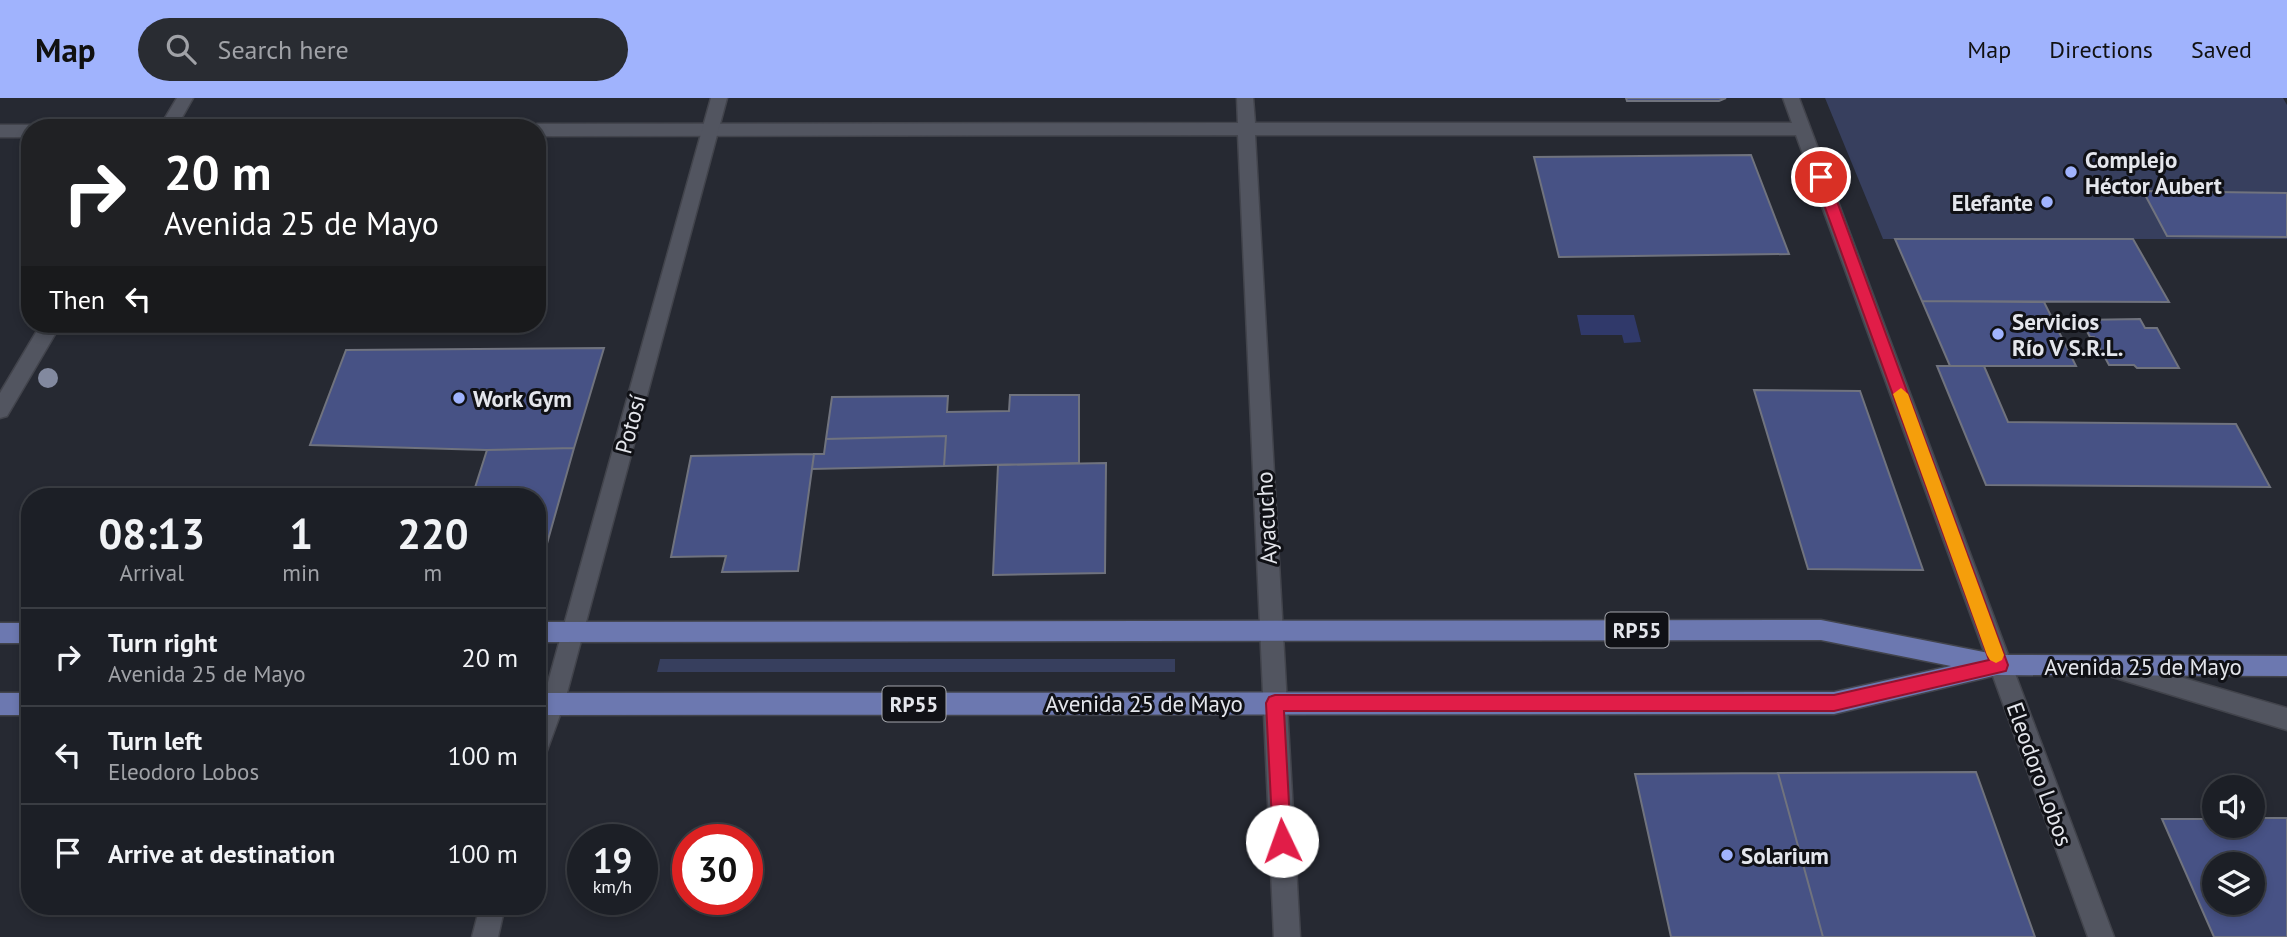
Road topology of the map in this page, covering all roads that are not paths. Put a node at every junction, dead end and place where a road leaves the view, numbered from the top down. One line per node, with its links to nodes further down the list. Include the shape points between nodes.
1 (185, 98): 5 (street)
2 (719, 98): 8 (street, Potosí)
3 (1245, 98): 9 (street, Ayacucho)
4 (1791, 98): 6 (street, Eleodoro Lobos)
5 (172, 119)
6 (1803, 129): 9 (street); 19 (street, Eleodoro Lobos)
7 (546, 130): 8 (street)
8 (710, 130): 9 (street); 16 (street, Potosí)
9 (1247, 130): 14 (street, Ayacucho)
10 (0, 131): 11 (street)
11 (21, 131)
12 (46, 333): 13 (street)
13 (0, 410)
14 (1271, 631): 16 (main road, Avenida 25 de Mayo / RP55); 19 (main road, Avenida 25 de Mayo / RP55, via 1821,630); 23 (street, Ayacucho)
15 (546, 632): 16 (main road, Avenida 25 de Mayo / RP55)
16 (572, 632): 22 (street, Potosí)
17 (0, 633): 18 (main road)
18 (21, 633)
19 (2000, 665): 20 (main road, Avenida 25 de Mayo / RP55); 23 (main road, Avenida 25 de Mayo / RP55, via 1834,703); 31 (street, Eleodoro Lobos)
20 (2107, 665): 21 (main road, Avenida 25 de Mayo / RP55); 27 (street)
21 (2287, 666)
22 (546, 701)
23 (1275, 703): 26 (main road, Avenida 25 de Mayo / RP55); 30 (street, Ayacucho)
24 (0, 704): 25 (main road)
25 (21, 704)
26 (546, 704)
27 (2287, 719)
28 (491, 915): 29 (street)
29 (485, 937)
30 (1287, 937)
31 (2101, 937)

